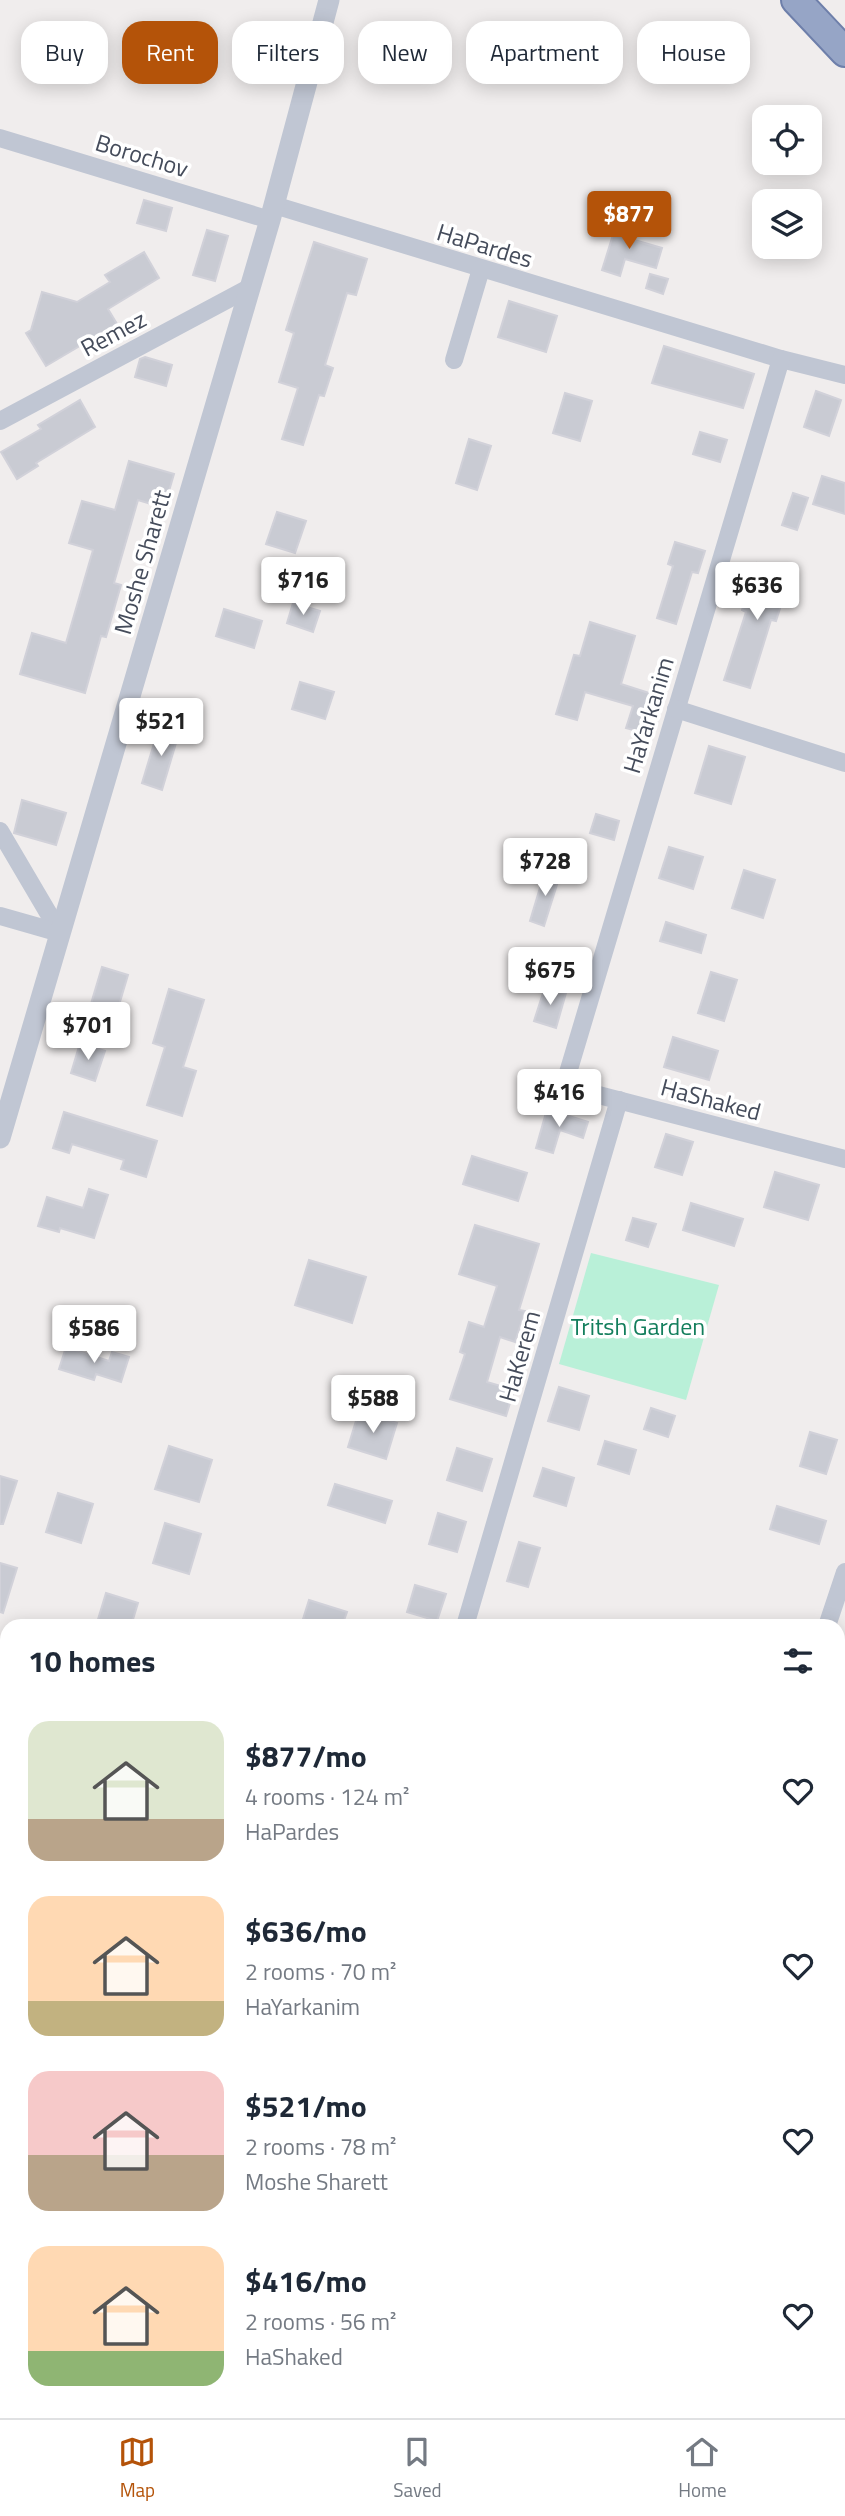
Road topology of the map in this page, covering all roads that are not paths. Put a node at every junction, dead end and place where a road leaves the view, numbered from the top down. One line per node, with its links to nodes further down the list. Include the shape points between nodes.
1 (329, 0): 5 (street, Moshe Sharett)
2 (796, 0): 3 (highway)
3 (845, 51)
4 (0, 138): 5 (street, Borochov)
5 (272, 212): 6 (street, HaPardes); 7 (street, Moshe Sharett)
6 (481, 269): 8 (street, HaPardes); 9 (street)
7 (249, 288): 11 (street, Remez); 16 (street, Moshe Sharett)
8 (781, 359): 10 (street, HaPardes); 12 (street, HaYarkanim)
9 (454, 360)
10 (845, 375)
11 (0, 421)
12 (676, 709): 13 (street); 17 (street, HaYarkanim)
13 (845, 763)
14 (0, 831): 16 (street)
15 (0, 916): 16 (street)
16 (60, 933): 19 (street, Moshe Sharett)
17 (564, 1086): 18 (street, HaShaked)
18 (618, 1100): 20 (street, HaShaked); 22 (street, HaKerem)
19 (0, 1138)
20 (845, 1159)
21 (845, 1572): 23 (street)
22 (466, 1619)
23 (829, 1619)

